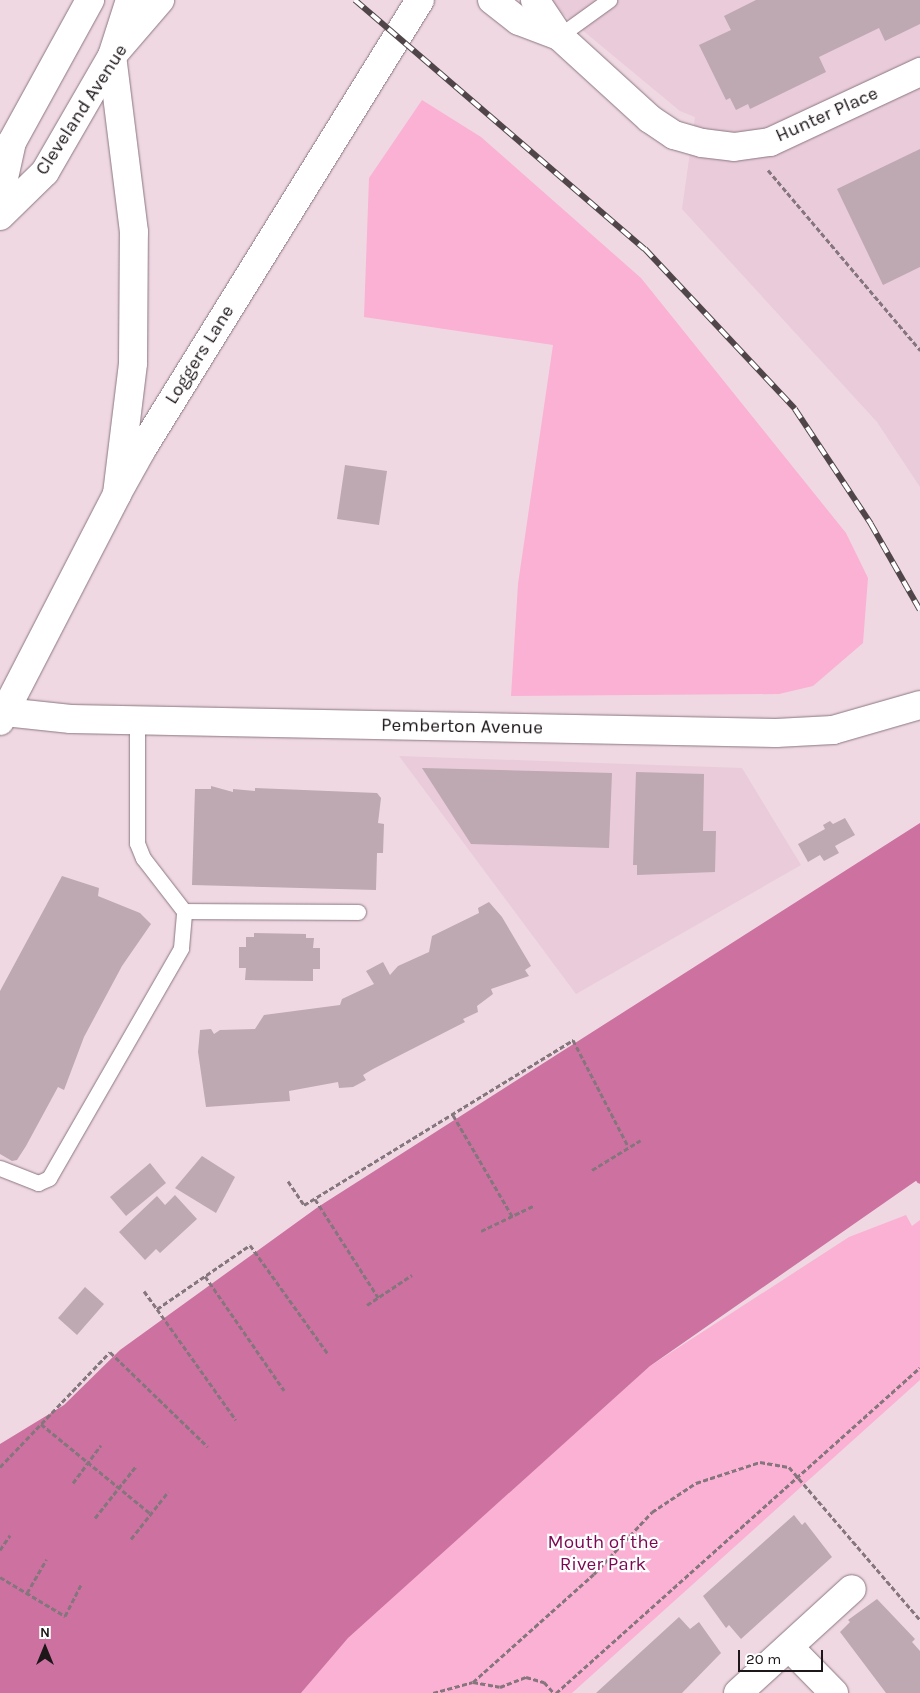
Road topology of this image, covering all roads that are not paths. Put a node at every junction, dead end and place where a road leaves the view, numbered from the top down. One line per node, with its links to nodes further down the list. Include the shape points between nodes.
1 (90, 0): 11 (street, Cleveland Avenue)
2 (130, 0): 9 (street)
3 (160, 0): 9 (street, Cleveland Avenue)
4 (420, 0): 14 (street, Loggers Lane, via 142,448)
5 (492, 0): 8 (street, Hunter Place, via 519,21)
6 (535, 0): 8 (street, Hunter Place)
7 (608, 0): 8 (lane)
8 (559, 36): 10 (street, Hunter Place, via 650,119 674,136 734,147 770,142 797,132)
9 (112, 56): 13 (street, Cleveland Avenue, via 45,172); 14 (street, via 134,232 133,363)
10 (920, 72)
11 (6, 147): 12 (street, Cleveland Avenue)
12 (0, 196)
13 (0, 216)
14 (118, 494): 16 (street, Loggers Lane)
15 (920, 705): 17 (street, Pemberton Avenue, via 834,730 776,733)
16 (2, 715): 17 (street, Pemberton Avenue)
17 (137, 720): 18 (lane, via 137,843 143,858)
18 (184, 911): 19 (lane); 20 (lane, via 181,948 49,1178 38,1183)
19 (358, 912)
20 (0, 1168)
21 (852, 1589): 22 (street)
22 (790, 1648): 23 (street); 24 (street)
23 (738, 1693)
24 (834, 1693)

